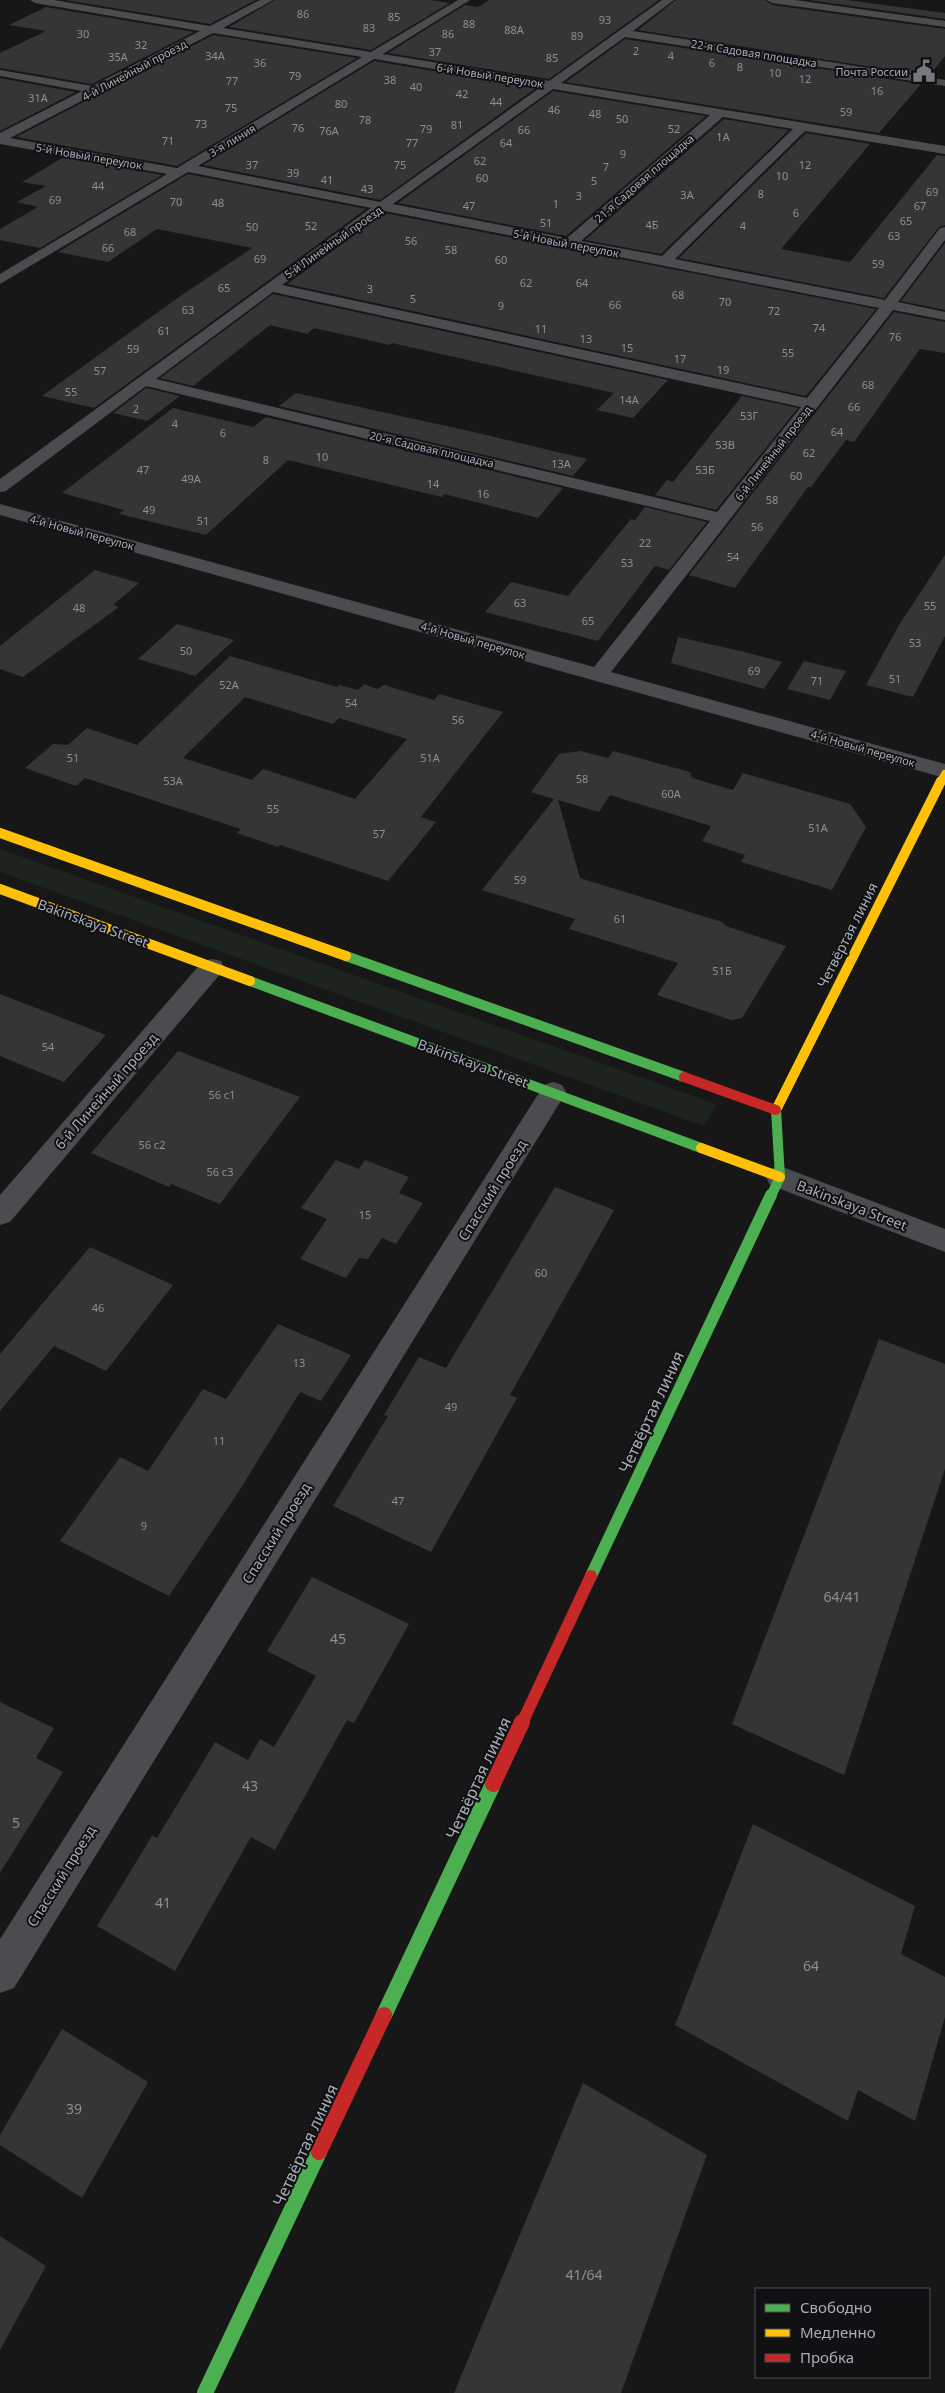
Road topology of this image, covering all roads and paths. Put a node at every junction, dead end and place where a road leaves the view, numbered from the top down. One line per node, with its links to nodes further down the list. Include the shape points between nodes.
1 (35, 0): 7 (street, 6-й Новый переулок)
2 (268, 0): 7 (street, 4-й Линейный проезд)
3 (464, 0): 9 (street, 3-я линия)
4 (669, 0): 8 (street, 5-й Линейный проезд)
5 (772, 0): 6 (street)
6 (945, 24)
7 (212, 29): 9 (street, 6-й Новый переулок); 13 (street, 4-й Линейный проезд)
8 (622, 33): 11 (street, 22-я Садовая площадка); 12 (street, 5-й Линейный проезд)
9 (373, 56): 12 (street, 6-й Новый переулок); 18 (street, 3-я линия)
10 (0, 73): 13 (street)
11 (945, 83)
12 (551, 84): 14 (street, 6-й Новый переулок); 19 (street, 5-й Линейный проезд)
13 (96, 90): 16 (street, 4-й Линейный проезд)
14 (720, 113): 15 (street, 6-й Новый переулок); 21 (street, 21-я Садовая площадка)
15 (802, 126): 17 (street, 6-й Новый переулок); 22 (street)
16 (0, 139): 18 (street, 5-й Новый переулок)
17 (945, 150)
18 (183, 170): 19 (street, 5-й Новый переулок); 23 (street, 3-я линия)
19 (383, 207): 21 (street, 5-й Новый переулок); 24 (street, 5-й Линейный проезд)
20 (945, 230): 25 (street, 6-й Линейный проезд)
21 (569, 244): 22 (street, 5-й Новый переулок)
22 (666, 261): 25 (street, 5-й Новый переулок)
23 (0, 280)
24 (270, 287): 27 (street, 5-й Линейный проезд); 28 (street)
25 (889, 305): 26 (street, 5-й Новый переулок); 28 (street, 6-й Линейный проезд)
26 (945, 316)
27 (143, 381): 29 (street, 5-й Линейный проезд); 31 (street, 20-я Садовая площадка)
28 (812, 404): 31 (street, 6-й Линейный проезд)
29 (0, 487)
30 (0, 509): 32 (street, 4-й Новый переулок)
31 (722, 518): 32 (street, 6-й Линейный проезд)
32 (598, 675): 33 (street, 4-й Новый переулок)
33 (945, 772): 38 (street, Четвёртая линия)
34 (0, 833): 38 (street)
35 (0, 889): 36 (street, Bakinskaya Street)
36 (212, 967): 37 (street, Bakinskaya Street); 40 (street, 6-й Линейный проезд)
37 (553, 1092): 39 (street, Bakinskaya Street); 42 (street, Спасский проезд)
38 (776, 1110): 39 (street)
39 (780, 1177): 41 (street, Bakinskaya Street); 43 (street, Четвёртая линия)
40 (0, 1214)
41 (945, 1240)
42 (0, 1974)
43 (204, 2393)

